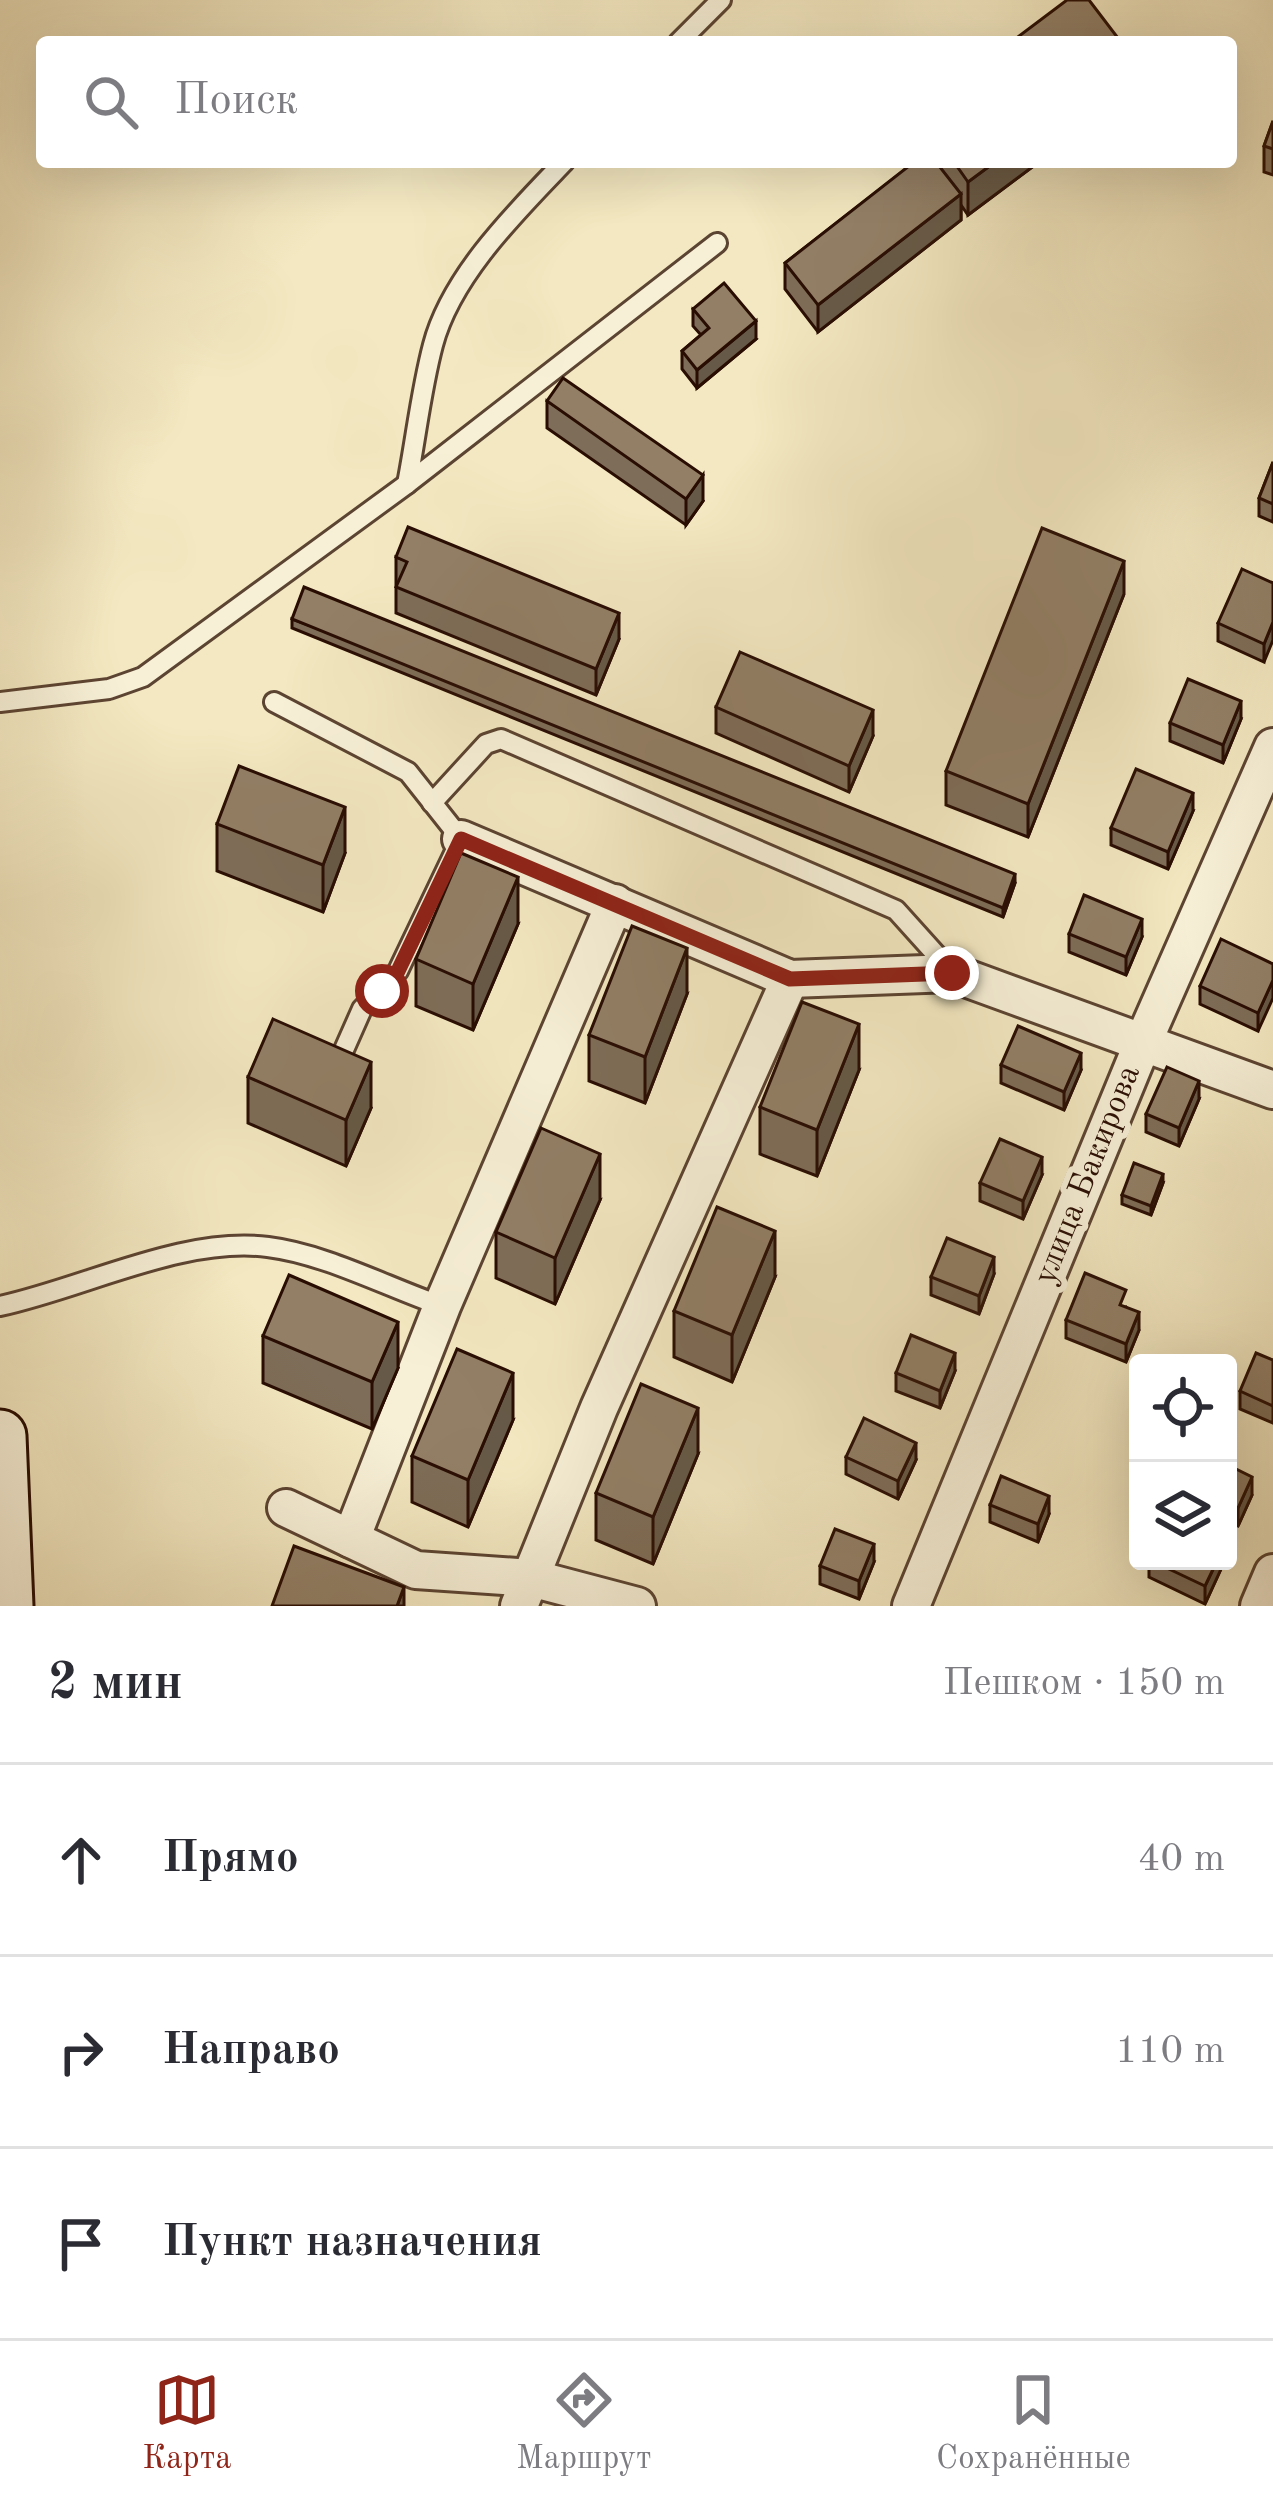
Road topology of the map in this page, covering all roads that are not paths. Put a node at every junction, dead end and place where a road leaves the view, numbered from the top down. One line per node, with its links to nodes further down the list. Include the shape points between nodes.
1 (721, 0): 2 (lane)
2 (685, 36)
3 (559, 168): 5 (lane, via 499,235 434,341)
4 (717, 243): 5 (lane)
5 (407, 484): 6 (lane, via 143,677)
6 (0, 702)
7 (274, 702): 9 (lane, via 408,772)
8 (1273, 747): 14 (street, улица Бакирова)
9 (432, 803): 10 (lane); 12 (lane, via 486,744 501,739 896,910)
10 (461, 839): 11 (street); 15 (lane, via 398,971 362,1009)
11 (615, 903): 13 (street); 18 (street)
12 (952, 973): 13 (street); 14 (street)
13 (790, 979): 23 (street)
14 (1144, 1040): 16 (street); 26 (street, улица Бакирова)
15 (335, 1070)
16 (1273, 1090)
17 (0, 1306): 18 (lane, via 67,1292 152,1259 247,1247 270,1247)
18 (442, 1306): 21 (street)
19 (0, 1436): 24 (main road)
20 (286, 1508): 21 (street)
21 (351, 1539): 23 (street, via 416,1570)
22 (1273, 1573): 27 (street)
23 (525, 1592): 25 (street)
24 (7, 1606)
25 (637, 1606)
26 (911, 1606)
27 (1258, 1606)

